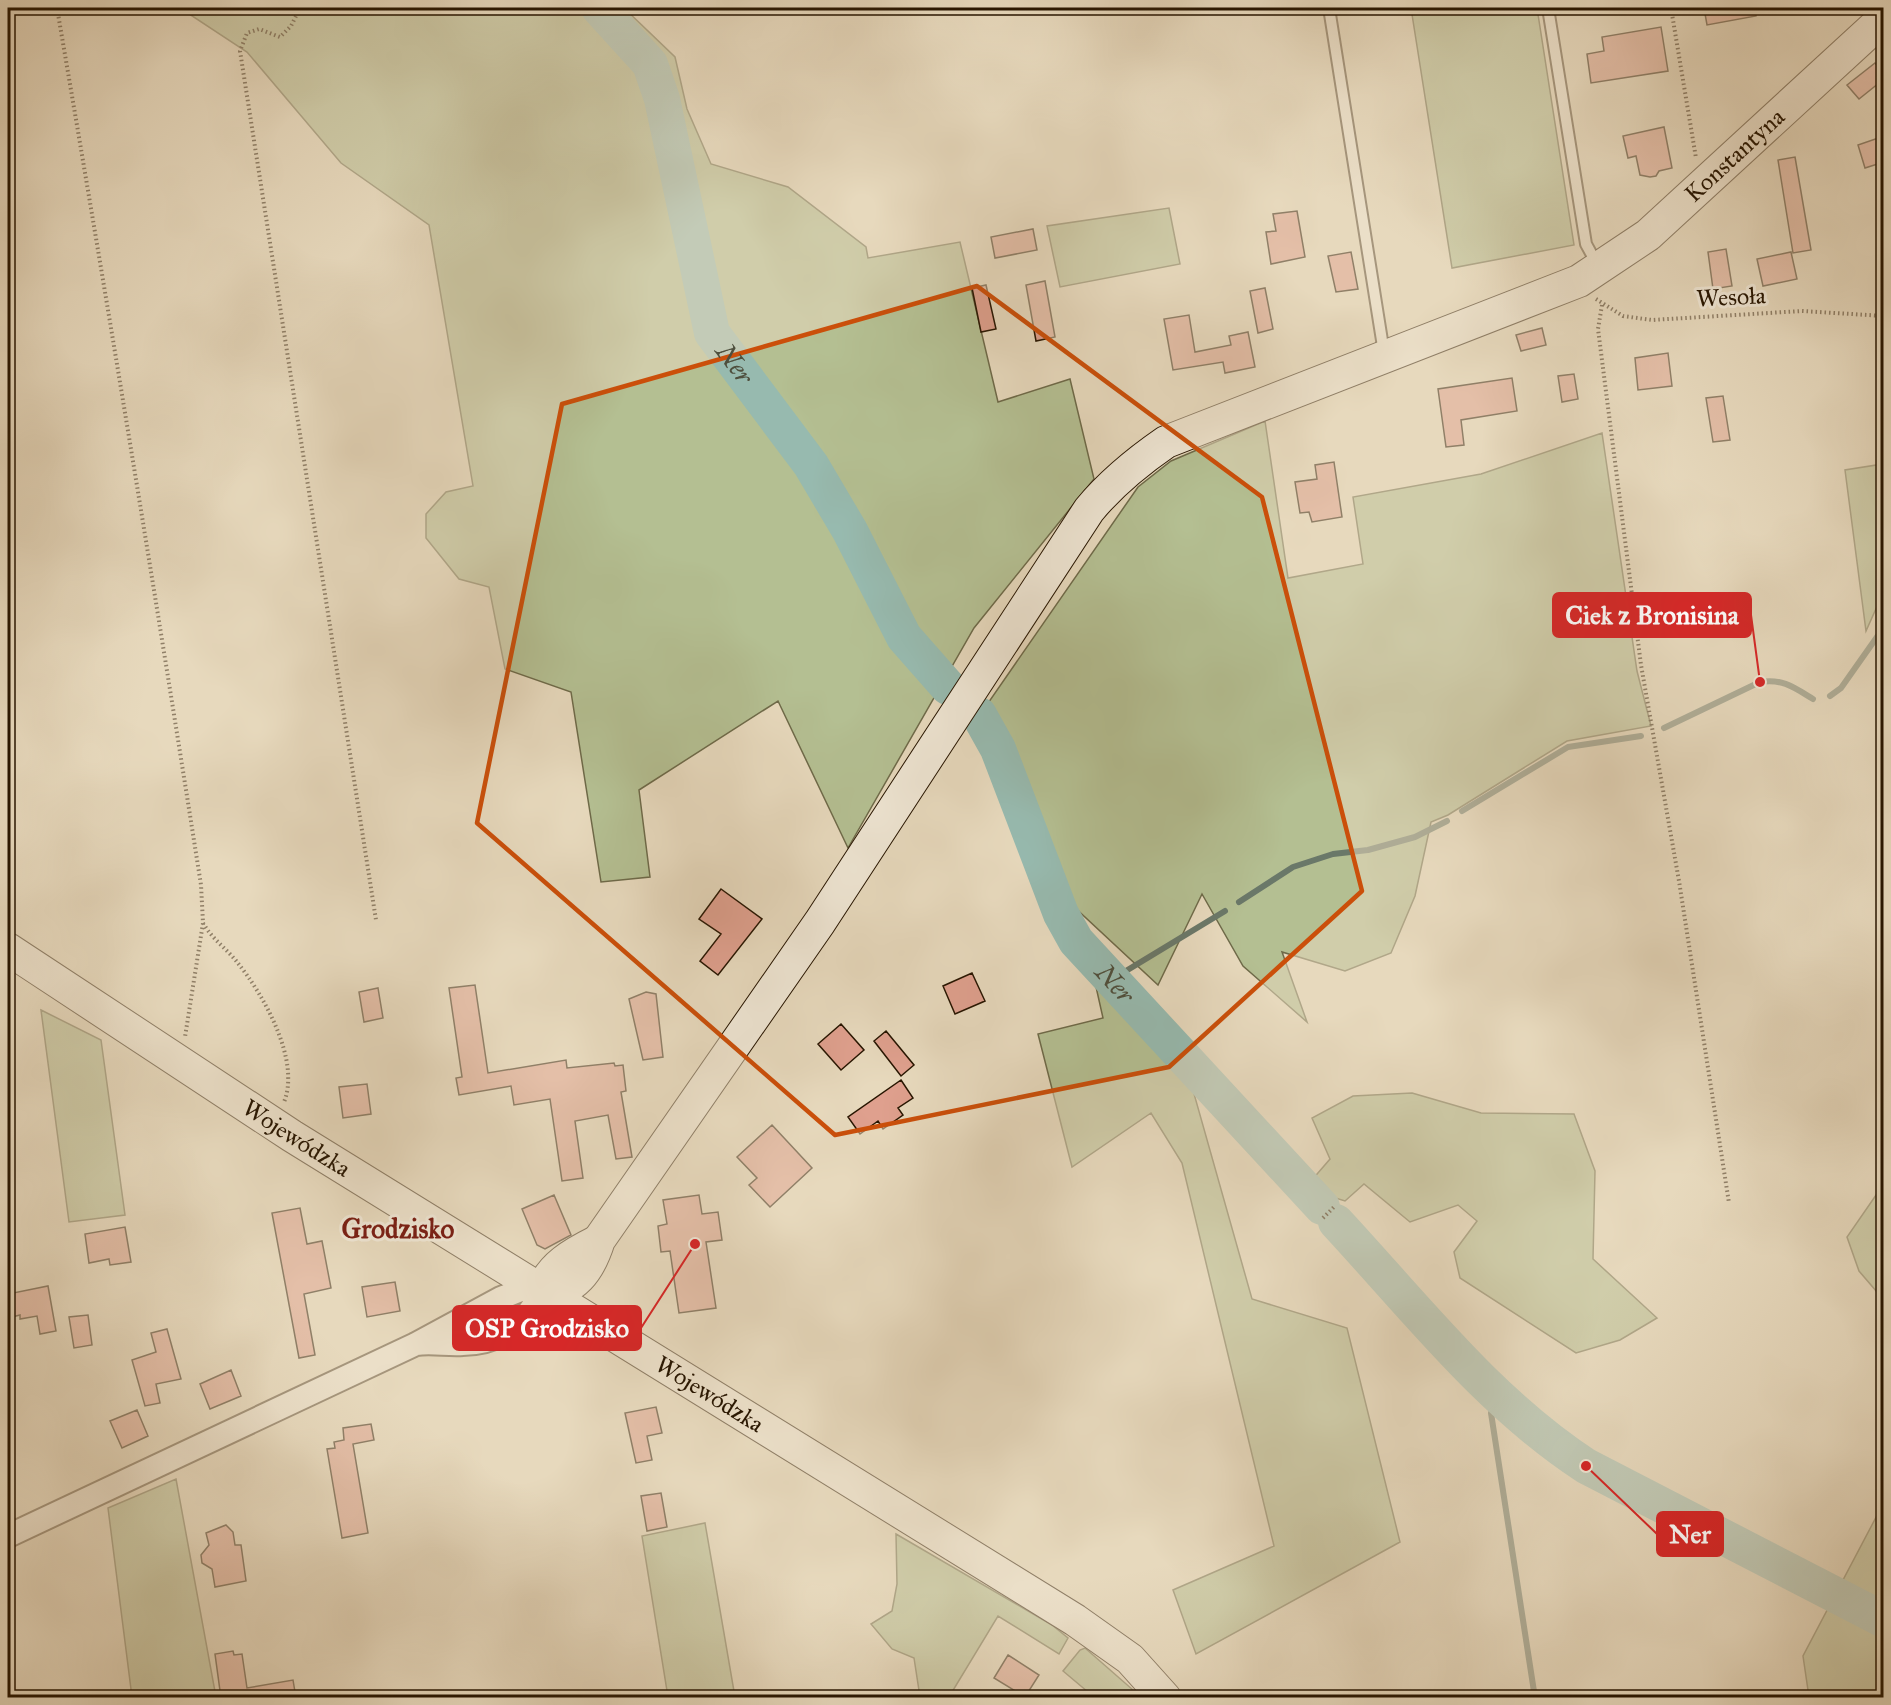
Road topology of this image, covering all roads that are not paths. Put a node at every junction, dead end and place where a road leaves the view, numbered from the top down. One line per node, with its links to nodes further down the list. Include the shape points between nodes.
1 (1329, 8): 5 (lane)
2 (1548, 8): 4 (lane)
3 (1884, 18): 4 (street, Konstantyna, via 1648,235)
4 (1589, 281): 5 (street, Konstantyna)
5 (1385, 357): 7 (street, Konstantyna, via 1166,442 1109,487 1089,510 820,922 599,1240 587,1267 568,1288)
6 (8, 950): 7 (street, Wojewódzka, via 180,1065)
7 (542, 1291): 8 (street, via 523,1289 501,1298); 8 (street, via 520,1324 502,1336 463,1344); 10 (street, Wojewódzka, via 1075,1620 1130,1659)
8 (416, 1344): 9 (street)
9 (8, 1536)
10 (1164, 1696)

